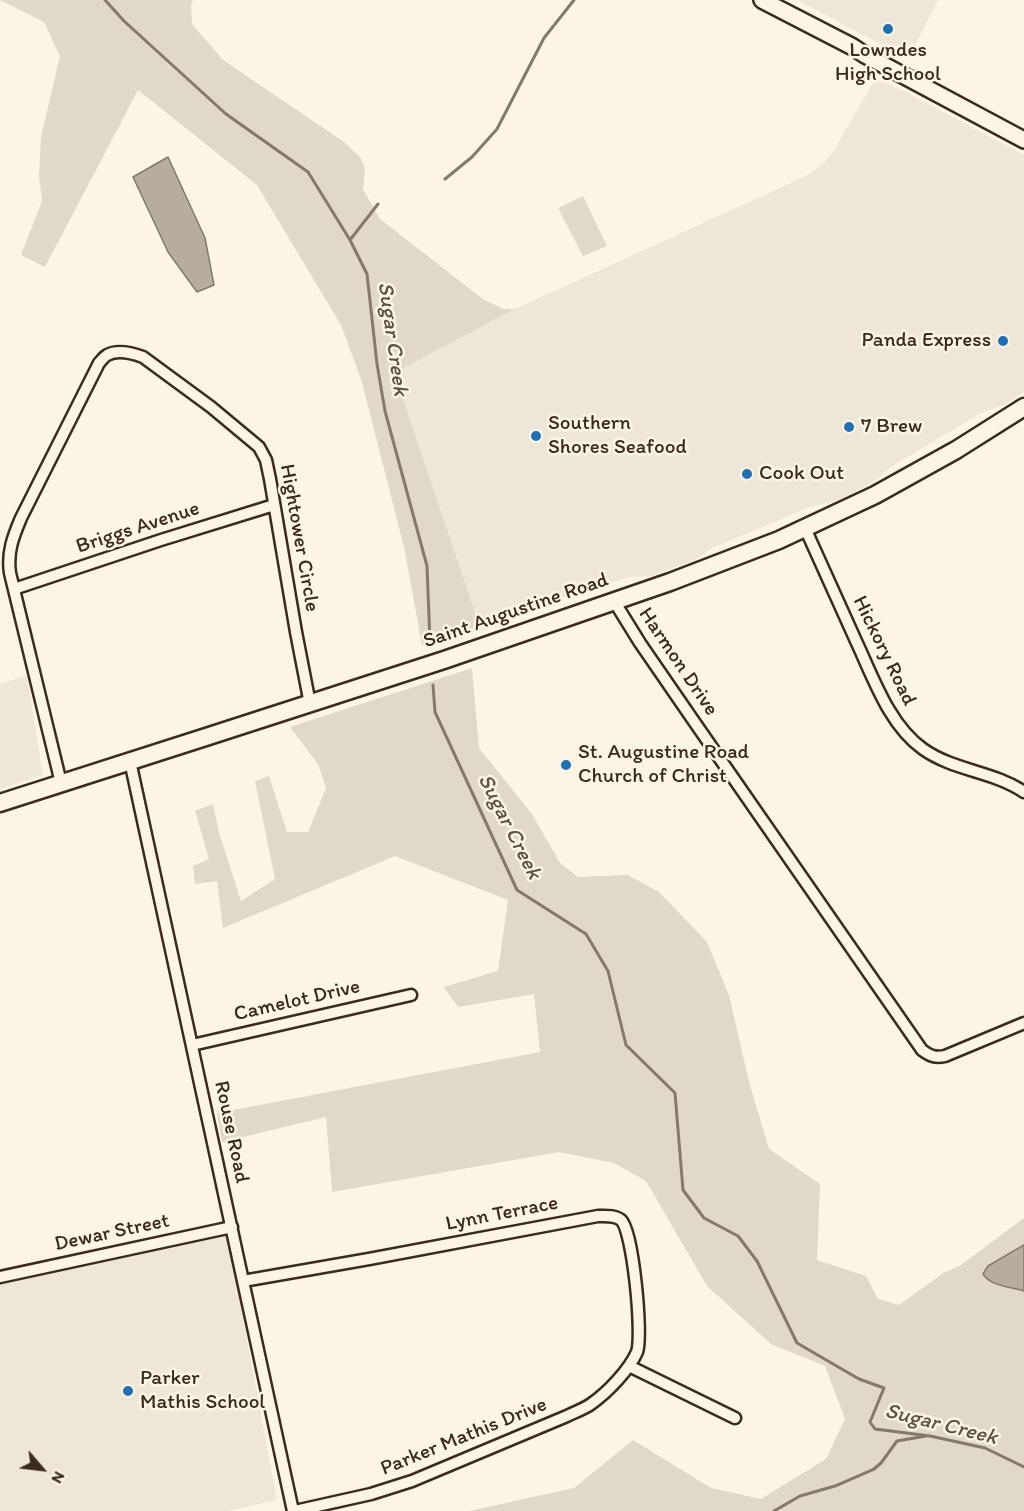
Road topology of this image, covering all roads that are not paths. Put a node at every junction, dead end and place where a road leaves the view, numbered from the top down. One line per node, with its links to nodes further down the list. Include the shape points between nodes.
1 (762, 0): 2 (street)
2 (1024, 140)
3 (1024, 407): 5 (main road, Saint Augustine Road, via 875,495)
4 (274, 505): 6 (street, Briggs Avenue); 6 (street, Hightower Circle, via 266,460 259,447 143,357 120,352 106,355 12,538 9,564); 8 (street, Hightower Circle)
5 (805, 528): 7 (main road, Saint Augustine Road); 11 (street, Hickory Road, via 898,724 934,756)
6 (14, 589): 10 (street, Hightower Circle)
7 (614, 601): 8 (main road, Saint Augustine Road); 14 (street, Harmon Drive, via 922,1050 936,1058 945,1056)
8 (310, 704): 9 (main road, Saint Augustine Road)
9 (130, 761): 10 (main road, Saint Augustine Road); 15 (street, Rouse Road)
10 (61, 783): 12 (main road, Saint Augustine Road)
11 (1024, 792)
12 (0, 803)
13 (411, 995): 15 (street, Camelot Drive)
14 (1024, 1023)
15 (192, 1045): 16 (street, Rouse Road)
16 (232, 1227): 17 (street, Dewar Street); 18 (street, Rouse Road)
17 (0, 1277)
18 (243, 1281): 19 (street, Lynn Terrace, via 609,1216 620,1220 626,1228 638,1300 637,1351); 21 (street, Rouse Road)
19 (629, 1366): 20 (street); 21 (street, Parker Mathis Drive, via 609,1390 567,1416 412,1481)
20 (735, 1418)
21 (294, 1511)

